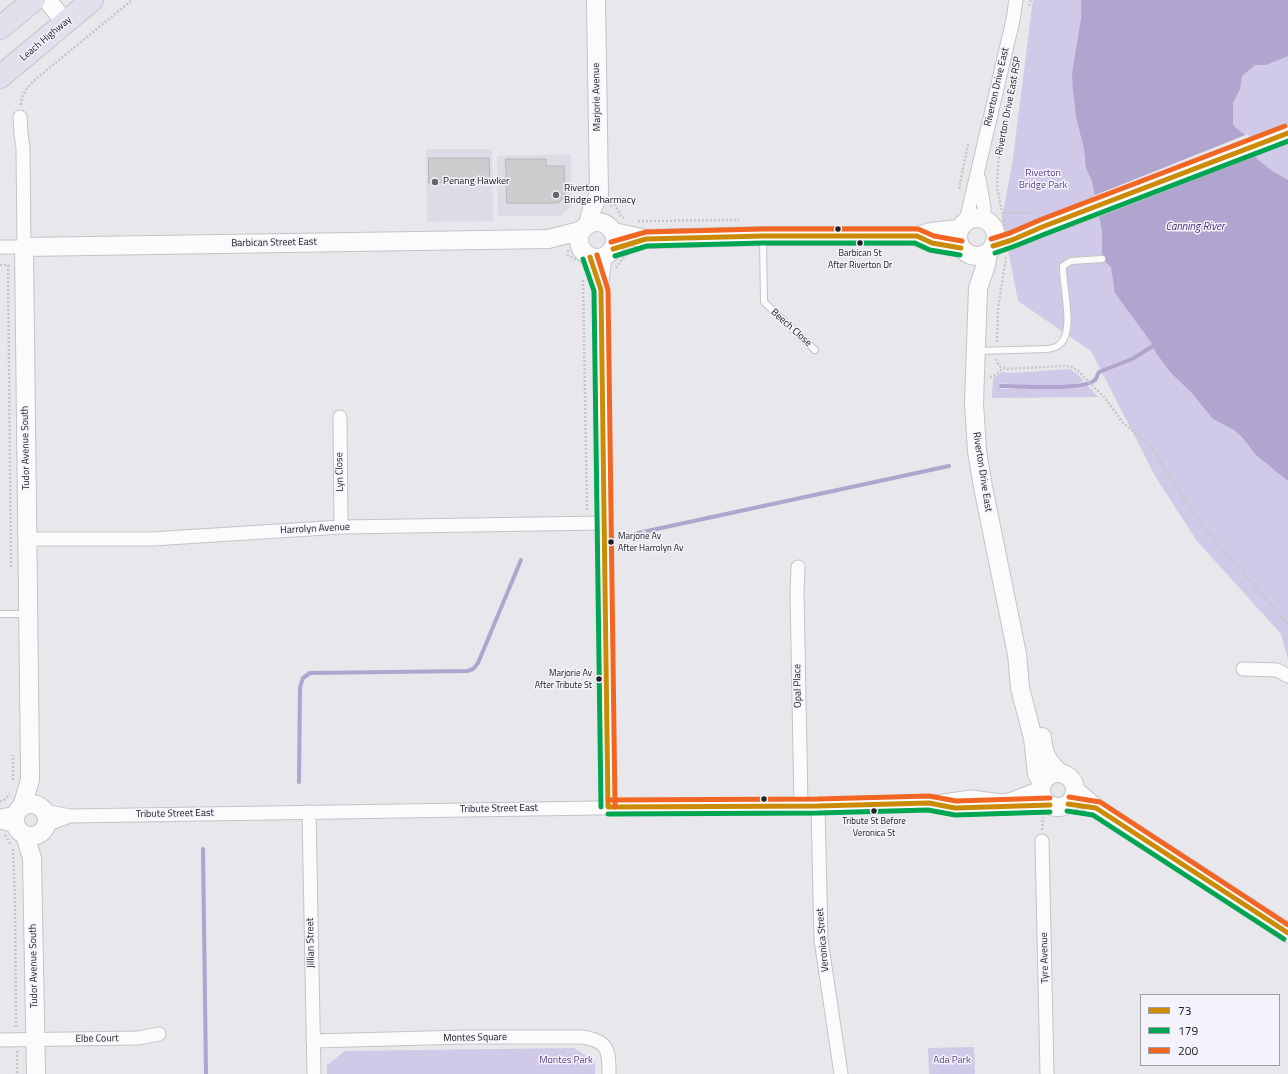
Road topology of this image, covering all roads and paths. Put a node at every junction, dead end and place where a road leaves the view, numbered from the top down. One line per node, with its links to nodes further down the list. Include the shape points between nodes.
1 (34, 0): 10 (highway)
2 (47, 0): 9 (street)
3 (596, 0): 17 (street, Marjorie Avenue)
4 (1016, 0): 18 (street, Riverton Drive East, via 978,174)
5 (1031, 0): 8 (path)
6 (130, 1): 13 (path, via 28,87 21,98)
7 (86, 2): 9 (highway, Leach Highway)
8 (1028, 11)
9 (66, 23): 12 (highway, Leach Highway)
10 (0, 28)
11 (1019, 55): 18 (path, Riverton Drive East RSP, via 1000,146 997,187)
12 (0, 77)
13 (20, 117): 25 (street, Tudor Avenue South, via 23,147)
14 (1288, 133): 19 (street)
15 (968, 144): 16 (path)
16 (959, 191)
17 (599, 194): 20 (street, Marjorie Avenue); 26 (street, Marjorie Avenue, via 606,207)
18 (985, 223): 19 (street); 22 (street); 27 (street, Riverton Drive East, via 958,235); 28 (street, Riverton Drive East, via 996,236)
19 (1042, 227): 28 (street)
20 (584, 228): 23 (street, Barbican Street East); 26 (street, Marjorie Avenue, via 578,240); 26 (street, via 593,222 604,223)
21 (763, 236): 22 (street); 26 (street, via 646,239); 32 (lane, Beech Close, via 764,302)
22 (916, 236): 27 (street)
23 (548, 239): 25 (street, Barbican Street East); 26 (street, Barbican Street East)
24 (0, 247): 25 (street, Barbican Street East)
25 (24, 247): 39 (street, Tudor Avenue South)
26 (607, 249): 37 (street, Marjorie Avenue, via 601,290)
27 (962, 249): 28 (street, via 978,256); 31 (street, Riverton Drive East)
28 (996, 250): 31 (street, Riverton Drive East, via 986,265); 34 (path)
29 (1102, 259): 34 (lane, via 1071,261 1063,266 1068,319 1064,340 1058,346 1047,349)
30 (583, 274): 36 (path)
31 (978, 288): 33 (street, Riverton Drive East)
32 (815, 350)
33 (975, 351): 34 (lane); 44 (street, Riverton Drive East, via 974,403 977,451)
34 (996, 351): 43 (path, via 999,366 1008,369 1064,366 1078,371 1105,398 1123,423 1151,446 1191,511)
35 (340, 417): 38 (street, Lyn Close)
36 (587, 516)
37 (604, 523): 38 (street, Harrolyn Avenue); 54 (street, Marjorie Avenue)
38 (341, 527): 39 (street, Harrolyn Avenue, via 152,539)
39 (28, 539): 42 (street, Tudor Avenue South)
40 (798, 567): 52 (street, Opal Place)
41 (0, 614): 42 (lane)
42 (28, 614): 56 (street, Tudor Avenue South, via 30,780)
43 (1288, 624)
44 (1017, 654): 47 (street, Riverton Drive East, via 1032,688 1040,718 1042,747 1050,763); 48 (street, Riverton Drive East, via 1020,688 1033,738 1037,774)
45 (1243, 669): 46 (street, via 1277,670)
46 (1288, 676)
47 (1059, 772): 48 (street, via 1049,774); 50 (street, Riverton Drive East, via 1072,780)
48 (1041, 785): 50 (street, Riverton Drive East, via 1042,798); 51 (street, Tribute Street East, via 1012,799 971,797)
49 (13, 790): 56 (path)
50 (1062, 801): 51 (street, Tribute Street East, via 1008,807 955,808); 57 (path, via 1043,812); 58 (street, Riverton Drive East, via 1096,808)
51 (929, 804): 53 (street, Tribute Street East)
52 (801, 806): 53 (street, Tribute Street East); 54 (street, Tribute Street East)
53 (818, 806): 68 (street, Veronica Street, via 821,940)
54 (608, 807): 55 (street, Tribute Street East)
55 (309, 812): 56 (street, Tribute Street East); 63 (street, Jillian Street)
56 (19, 817): 61 (path, via 5,834 13,849); 62 (street, Tudor Avenue South, via 32,858)
57 (1042, 841): 69 (street, Tyre Avenue)
58 (1288, 933)
59 (159, 1034): 62 (street, Elbe Court, via 138,1038)
60 (0, 1040): 61 (street, Elbe Court)
61 (17, 1040): 62 (street, Elbe Court); 64 (path)
62 (35, 1040): 65 (street, Tudor Avenue South)
63 (313, 1041): 66 (street, Jillian Street); 67 (street, Montes Square, via 582,1037 594,1039 606,1049 609,1057)
64 (17, 1074)
65 (36, 1074)
66 (314, 1074)
67 (609, 1074)
68 (841, 1074)
69 (1047, 1074)

